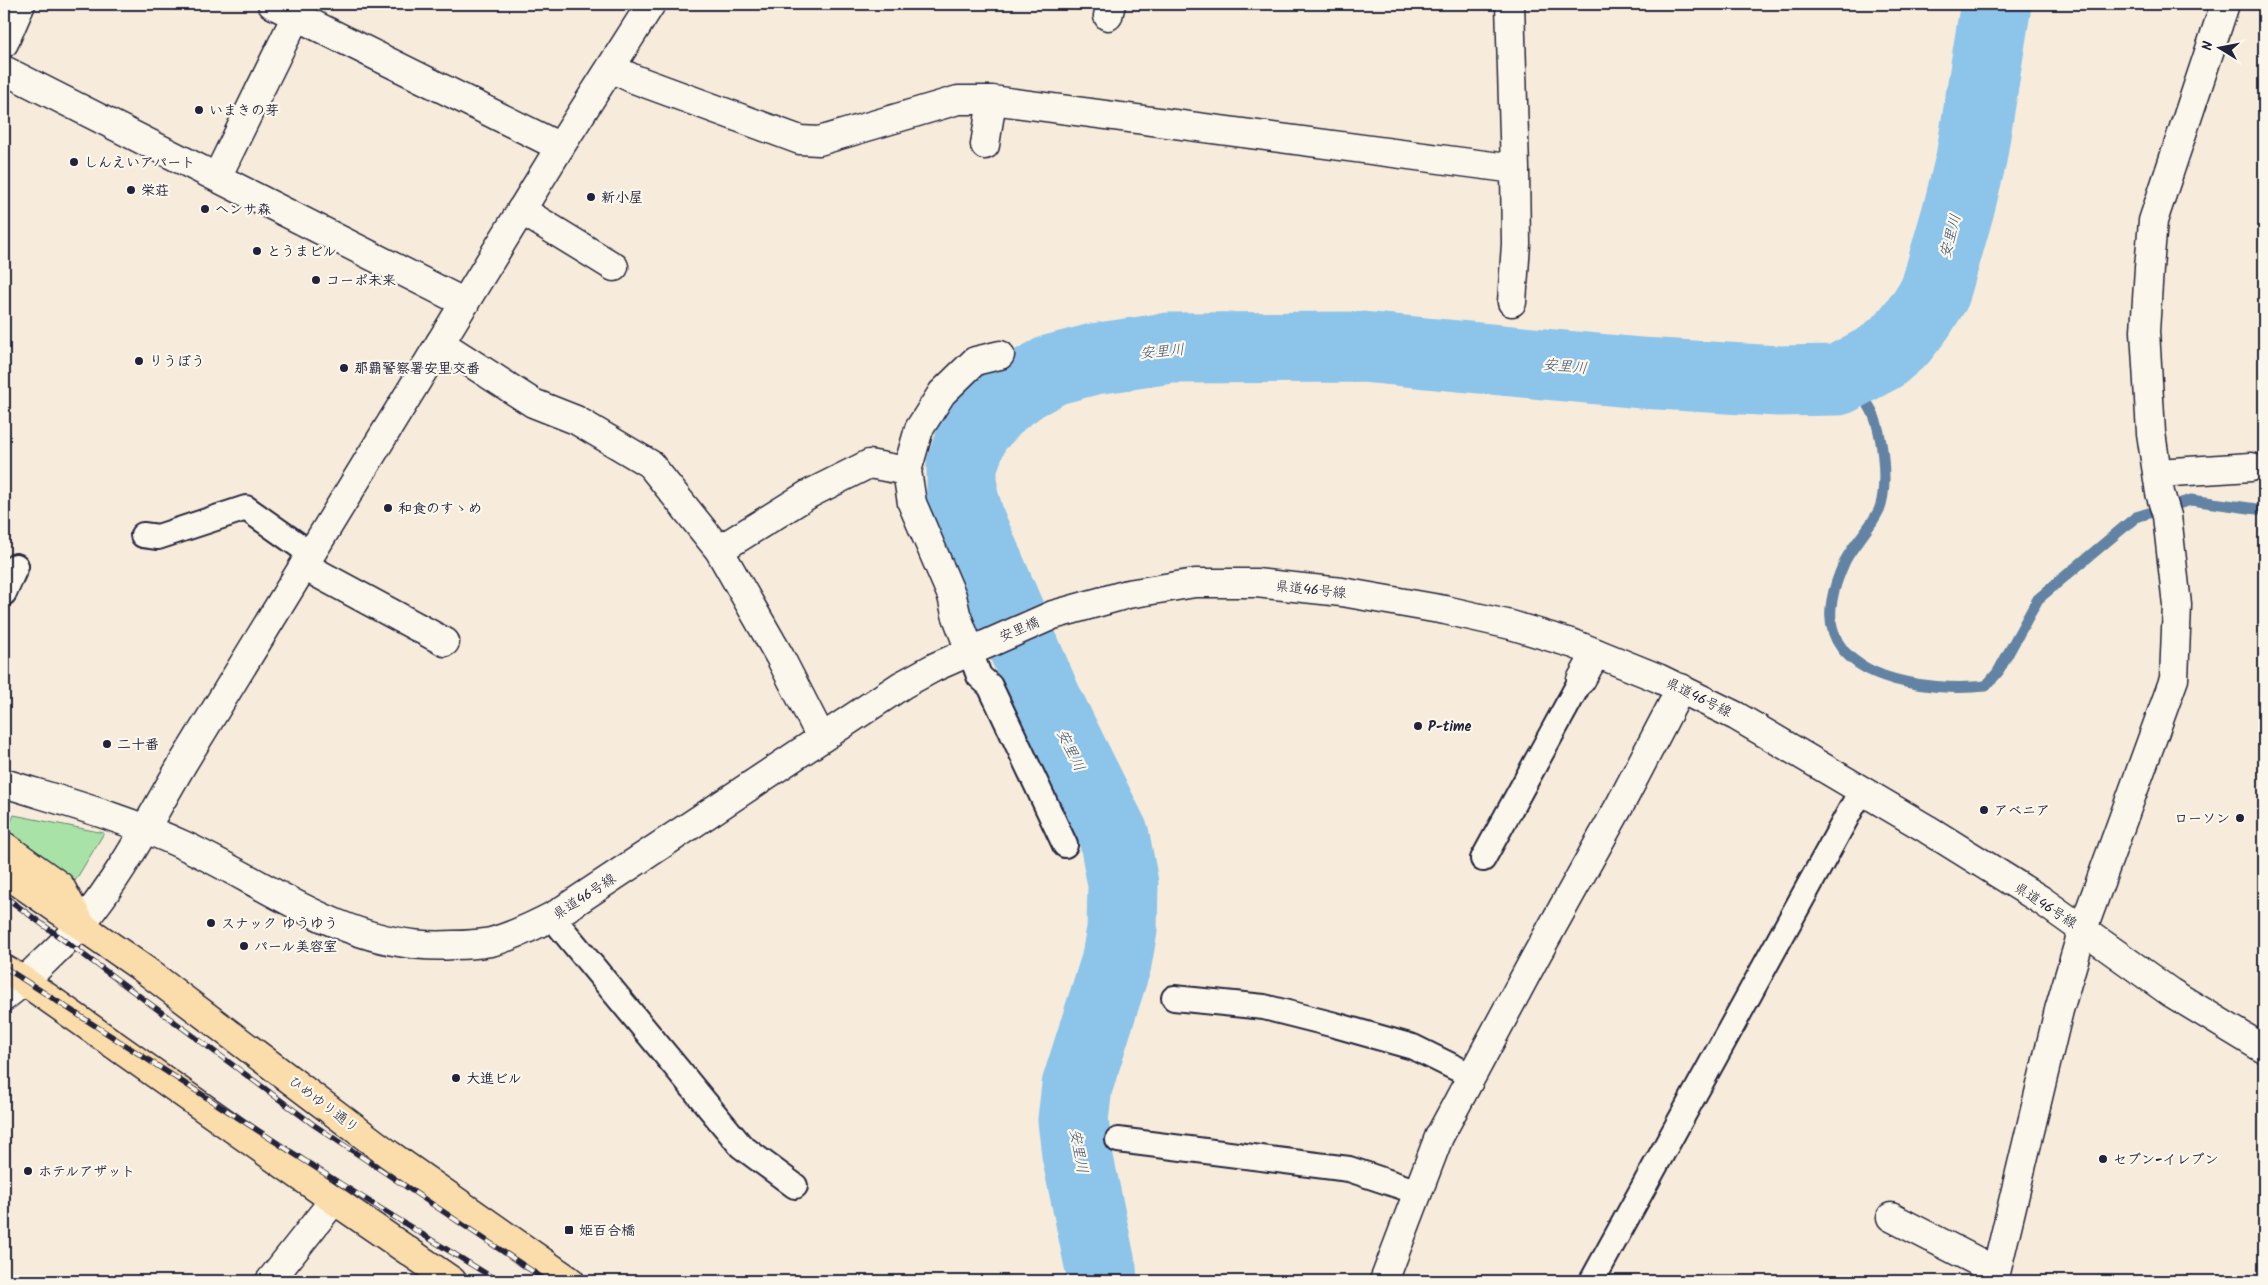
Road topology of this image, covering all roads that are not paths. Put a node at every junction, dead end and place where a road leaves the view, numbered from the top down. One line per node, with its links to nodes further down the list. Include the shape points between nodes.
1 (21, 4): 7 (street)
2 (272, 4): 6 (street)
3 (650, 4): 8 (street)
4 (1510, 4): 13 (street)
5 (2225, 4): 23 (street, via 2153,221 2145,331 2151,433)
6 (299, 10): 12 (street); 14 (street)
7 (4, 43)
8 (612, 68): 10 (street, via 800,140 819,141 958,100); 12 (street)
9 (4, 70): 14 (street)
10 (992, 100): 11 (street); 13 (street)
11 (985, 145)
12 (560, 147): 15 (street)
13 (1515, 169): 17 (street, via 1516,244)
14 (216, 176): 18 (street, via 398,276)
15 (522, 210): 16 (street); 18 (street)
16 (614, 267)
17 (1512, 302)
18 (465, 303): 19 (street)
19 (440, 343): 25 (street, via 533,403 576,420 650,464); 26 (street)
20 (1000, 355): 22 (street, via 975,361 942,393 919,429)
21 (2251, 467): 23 (street)
22 (907, 471): 25 (street, via 869,464 809,494); 31 (street, via 912,503 952,596 956,614)
23 (2162, 494): 45 (street, via 2177,605 2174,679)
24 (143, 535): 26 (lane, via 158,537 246,508)
25 (719, 550): 35 (street)
26 (308, 560): 30 (street); 38 (street)
27 (16, 566): 28 (lane)
28 (4, 593)
29 (1053, 615): 31 (street, 安里橋); 32 (street, 県道46号線, via 1163,587 1195,583 1256,583 1342,592 1445,610 1511,625)
30 (445, 642)
31 (978, 647): 35 (street, 県道46号線, via 902,685); 39 (lane, via 979,676 990,686)
32 (1596, 653): 33 (street); 34 (street, 県道46号線)
33 (1581, 680): 41 (lane)
34 (1681, 688): 37 (street, 県道46号線, via 1736,716); 49 (street)
35 (821, 737): 43 (street, 県道46号線)
36 (4, 783): 38 (street, 県道46号線)
37 (1861, 790): 45 (street, 県道46号線); 60 (lane)
38 (147, 828): 43 (street, 県道46号線, via 308,911 375,939 436,946 490,942 535,926); 44 (street)
39 (1065, 845)
40 (4, 846): 44 (highway, via 60,886)
41 (1483, 859)
42 (4, 872): 44 (highway, ひめゆり通り)
43 (552, 916): 51 (lane, via 742,1146)
44 (81, 924): 46 (street); 58 (highway, ひめゆり通り, via 390,1155)
45 (2083, 929): 48 (street, 県道46号線, via 2170,992); 55 (street, via 2059,1010)
46 (9, 981): 53 (highway)
47 (1174, 998): 49 (lane, via 1264,1007 1335,1025 1413,1047)
48 (2264, 1048)
49 (1472, 1076): 52 (street, via 1439,1137)
50 (1118, 1140): 52 (lane, via 1349,1169)
51 (795, 1186)
52 (1418, 1192): 59 (street)
53 (334, 1200): 56 (street); 57 (highway)
54 (1891, 1217): 55 (street)
55 (1995, 1276)
56 (270, 1281)
57 (452, 1281)
58 (570, 1281)
59 (1384, 1281)
60 (1592, 1281)

